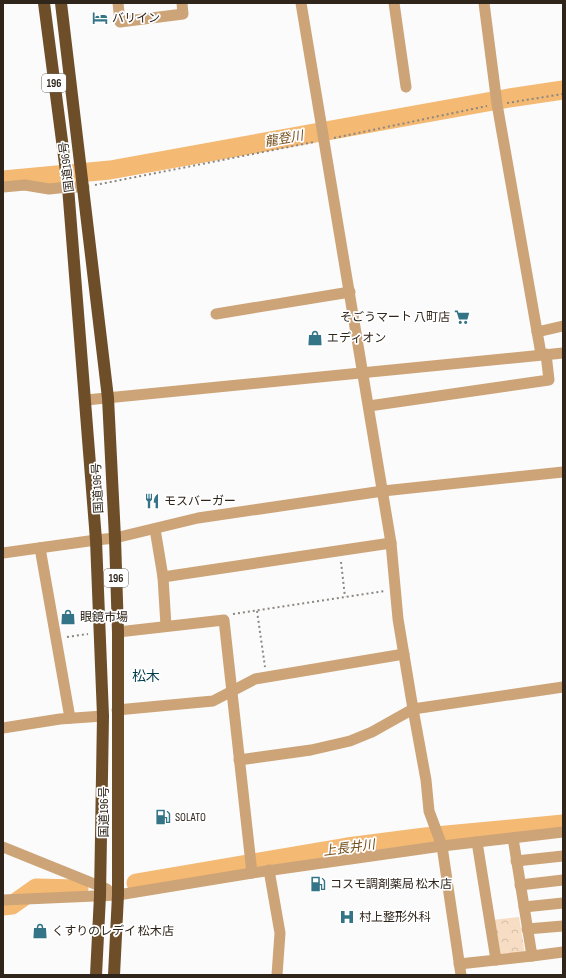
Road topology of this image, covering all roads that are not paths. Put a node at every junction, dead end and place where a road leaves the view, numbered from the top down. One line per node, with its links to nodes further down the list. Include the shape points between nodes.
1 (44, 3): 9 (highway, 国道196号 / 196)
2 (61, 3): 10 (highway, 国道196号 / 196)
3 (118, 3): 4 (street, via 120,22 183,14)
4 (182, 3)
5 (301, 3): 12 (street)
6 (394, 3): 8 (street)
7 (484, 3): 15 (street, via 496,104)
8 (406, 87)
9 (68, 185): 10 (street); 11 (street, via 49,189 25,185); 20 (highway, 国道196号 / 196)
10 (84, 185): 19 (highway, 国道196号 / 196)
11 (3, 187)
12 (350, 292): 13 (street); 18 (street)
13 (216, 314)
14 (563, 326): 15 (street)
15 (537, 332): 17 (street)
16 (563, 353): 17 (street)
17 (543, 354): 18 (street); 21 (street, via 549,380)
18 (363, 373): 19 (street); 21 (street)
19 (108, 398): 20 (street); 25 (highway, 国道196号 / 196)
20 (86, 400): 26 (highway, 国道196号 / 196)
21 (369, 406): 23 (street)
22 (563, 472): 23 (street)
23 (383, 491): 24 (street, via 198,518); 27 (street)
24 (156, 529): 25 (street); 30 (street)
25 (115, 538): 26 (street); 32 (highway, 国道196号 / 196)
26 (96, 540): 28 (street); 38 (highway, 国道196号 / 196)
27 (391, 543): 30 (street); 33 (street)
28 (40, 548): 29 (street); 39 (street)
29 (3, 553)
30 (162, 577): 31 (street)
31 (166, 626): 32 (street); 35 (street, via 224,620)
32 (118, 632): 37 (highway, 国道196号 / 196)
33 (404, 654): 35 (street, via 256,679); 36 (street)
34 (563, 687): 36 (street)
35 (232, 691): 37 (street, via 213,701); 41 (street)
36 (413, 708): 41 (street, via 372,732 350,741 311,750); 45 (street, via 429,811)
37 (117, 710): 54 (highway, 国道196号 / 196)
38 (103, 716): 39 (street); 53 (highway, 国道196号 / 196)
39 (70, 718): 40 (street)
40 (3, 728)
41 (239, 760): 50 (street)
42 (563, 832): 43 (street)
43 (513, 838): 44 (street); 48 (street)
44 (477, 842): 45 (street); 62 (street)
45 (442, 846): 49 (street); 63 (street)
46 (3, 847): 53 (street)
47 (563, 856): 48 (street)
48 (516, 861): 52 (street)
49 (269, 870): 50 (street); 66 (street, via 280,933)
50 (252, 873): 54 (street)
51 (563, 880): 52 (street)
52 (520, 885): 57 (street)
53 (100, 891): 54 (street); 55 (street); 64 (highway, 国道196号 / 196)
54 (118, 895): 65 (highway, 国道196号 / 196)
55 (3, 900)
56 (563, 903): 57 (street)
57 (524, 907): 59 (street)
58 (563, 926): 59 (street)
59 (527, 929): 61 (street)
60 (563, 952): 61 (street)
61 (532, 956): 62 (street)
62 (496, 960): 63 (street)
63 (459, 964): 67 (street)
64 (96, 975)
65 (114, 975)
66 (277, 975)
67 (461, 975)

